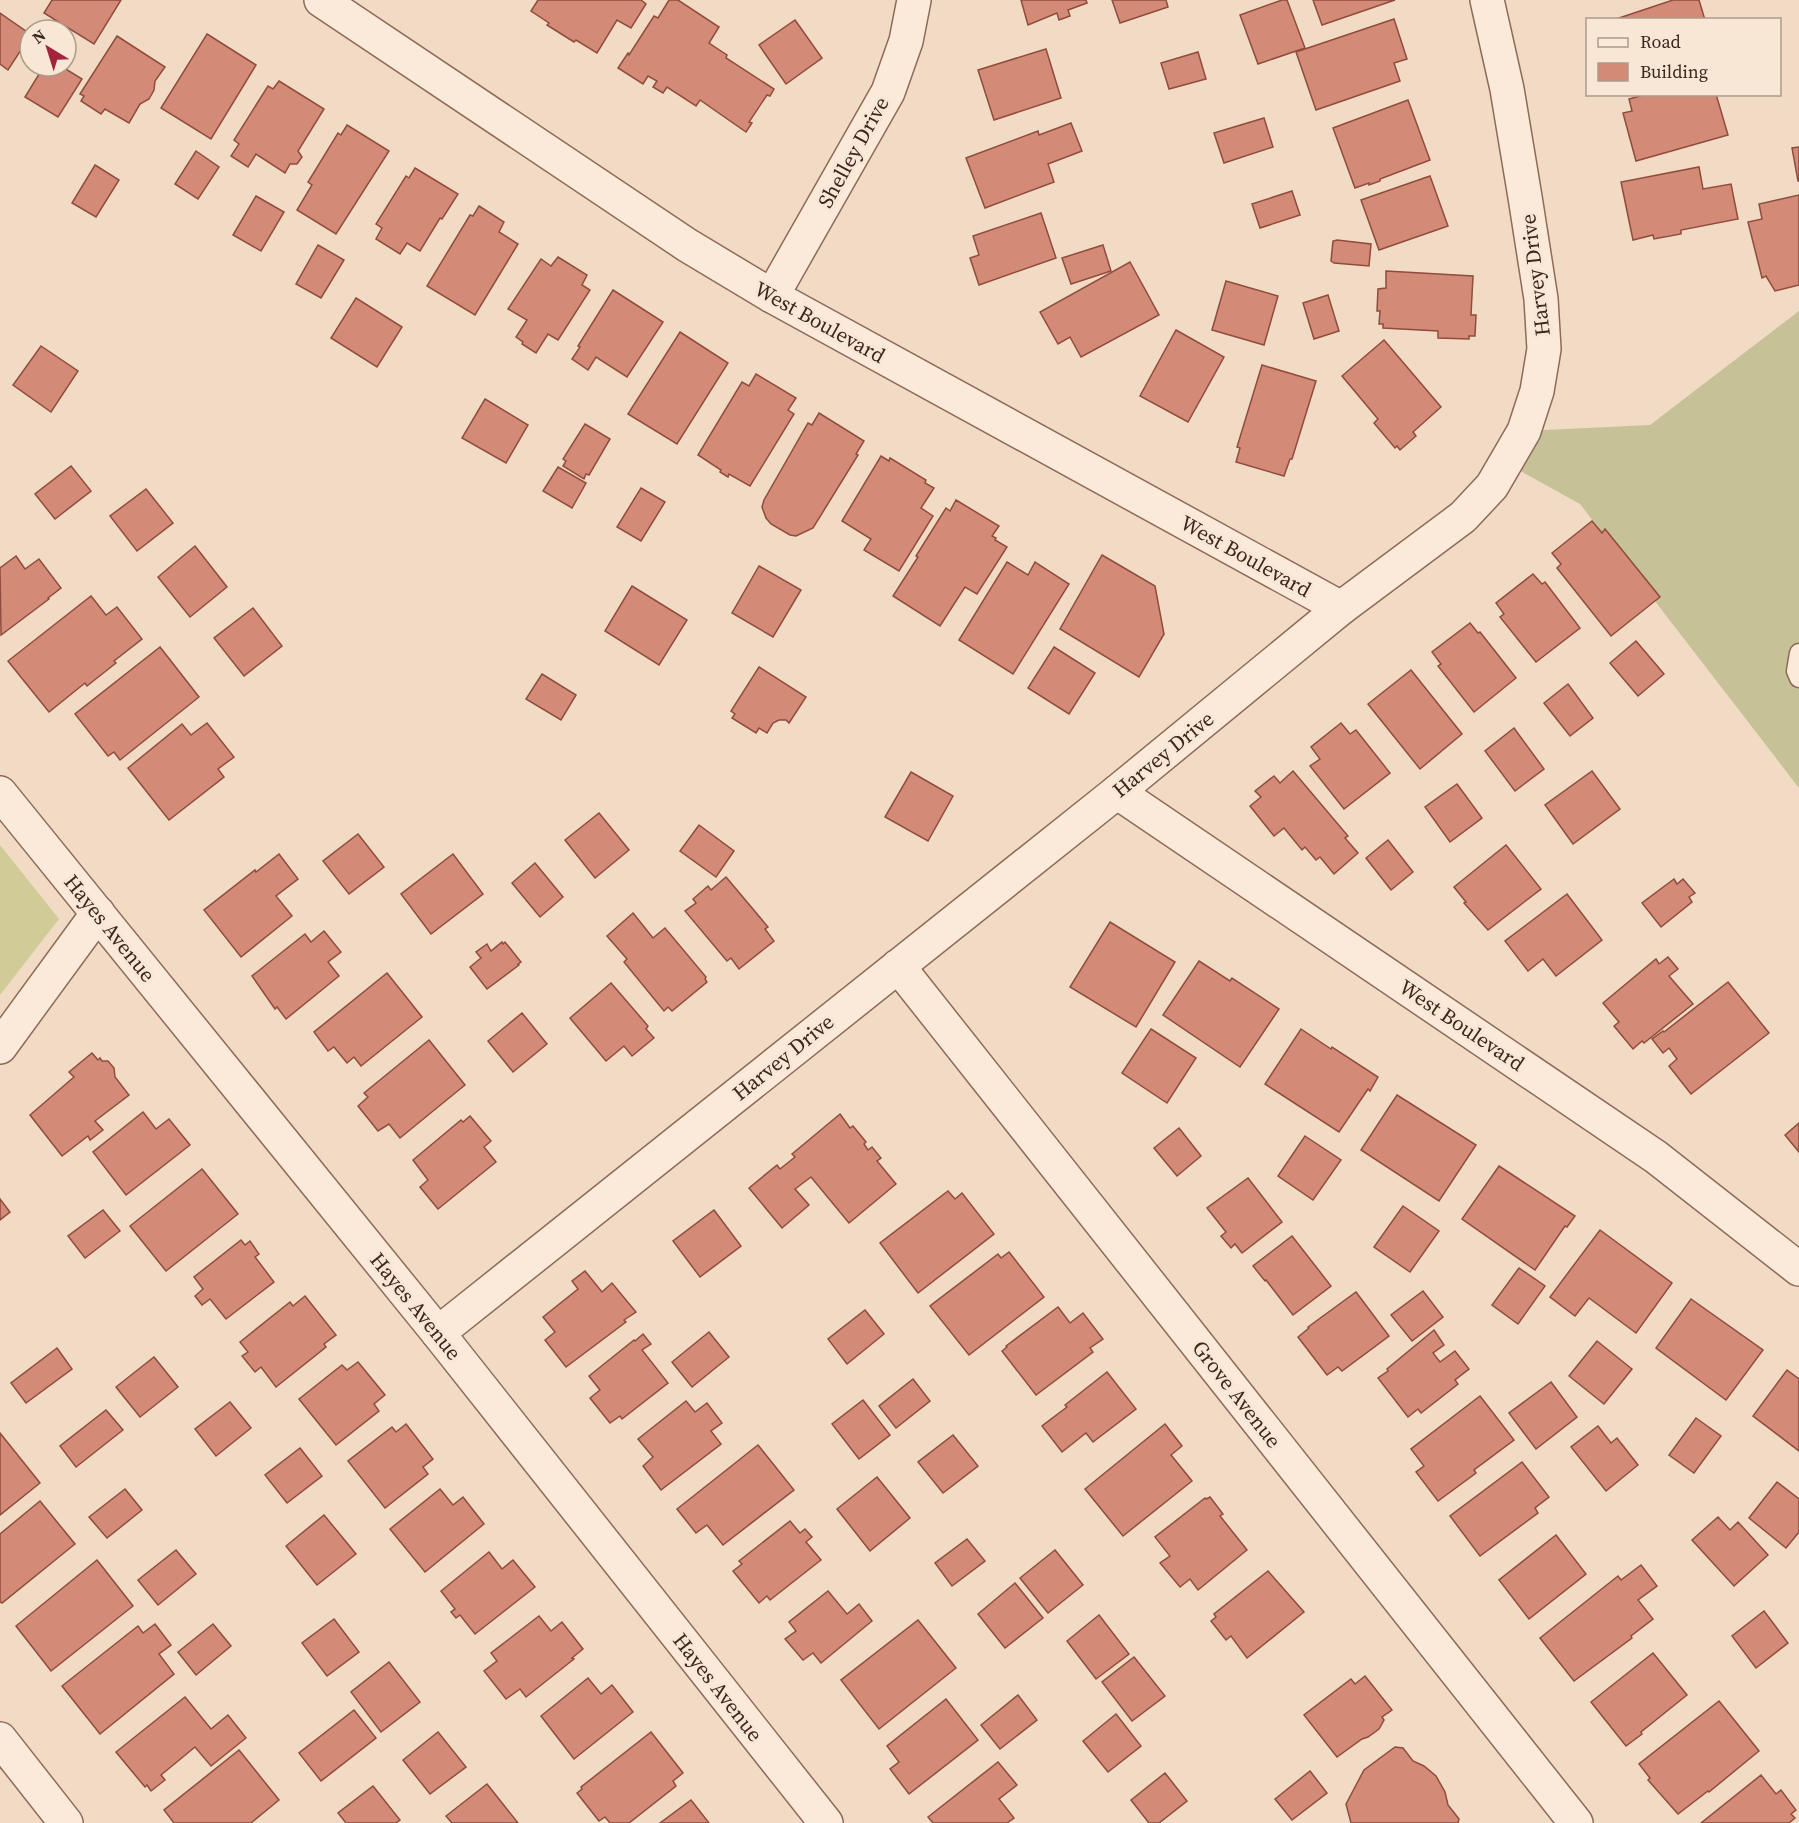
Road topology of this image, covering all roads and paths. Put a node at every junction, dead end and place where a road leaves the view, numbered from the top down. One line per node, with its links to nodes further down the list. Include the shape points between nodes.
1 (321, 0): 4 (street, West Boulevard, via 687,245)
2 (914, 0): 4 (street, Shelley Drive, via 906,41 888,92)
3 (1487, 0): 5 (street, Harvey Drive, via 1507,89 1541,299 1544,349 1537,391 1524,431 1492,486 1463,517)
4 (772, 297): 5 (street, West Boulevard)
5 (1341, 608): 8 (street, Harvey Drive)
6 (1799, 653): 7 (lane)
7 (1799, 678)
8 (1117, 792): 11 (street, Harvey Drive); 13 (street, West Boulevard, via 1656,1157)
9 (0, 793): 10 (street, Hayes Avenue)
10 (98, 914): 12 (street); 14 (street, Hayes Avenue)
11 (897, 966): 14 (street, Harvey Drive); 18 (street, Grove Avenue)
12 (0, 1047)
13 (1799, 1269)
14 (438, 1333): 17 (street, Hayes Avenue)
15 (0, 1739): 16 (street)
16 (66, 1823)
17 (826, 1823)
18 (1576, 1823)

